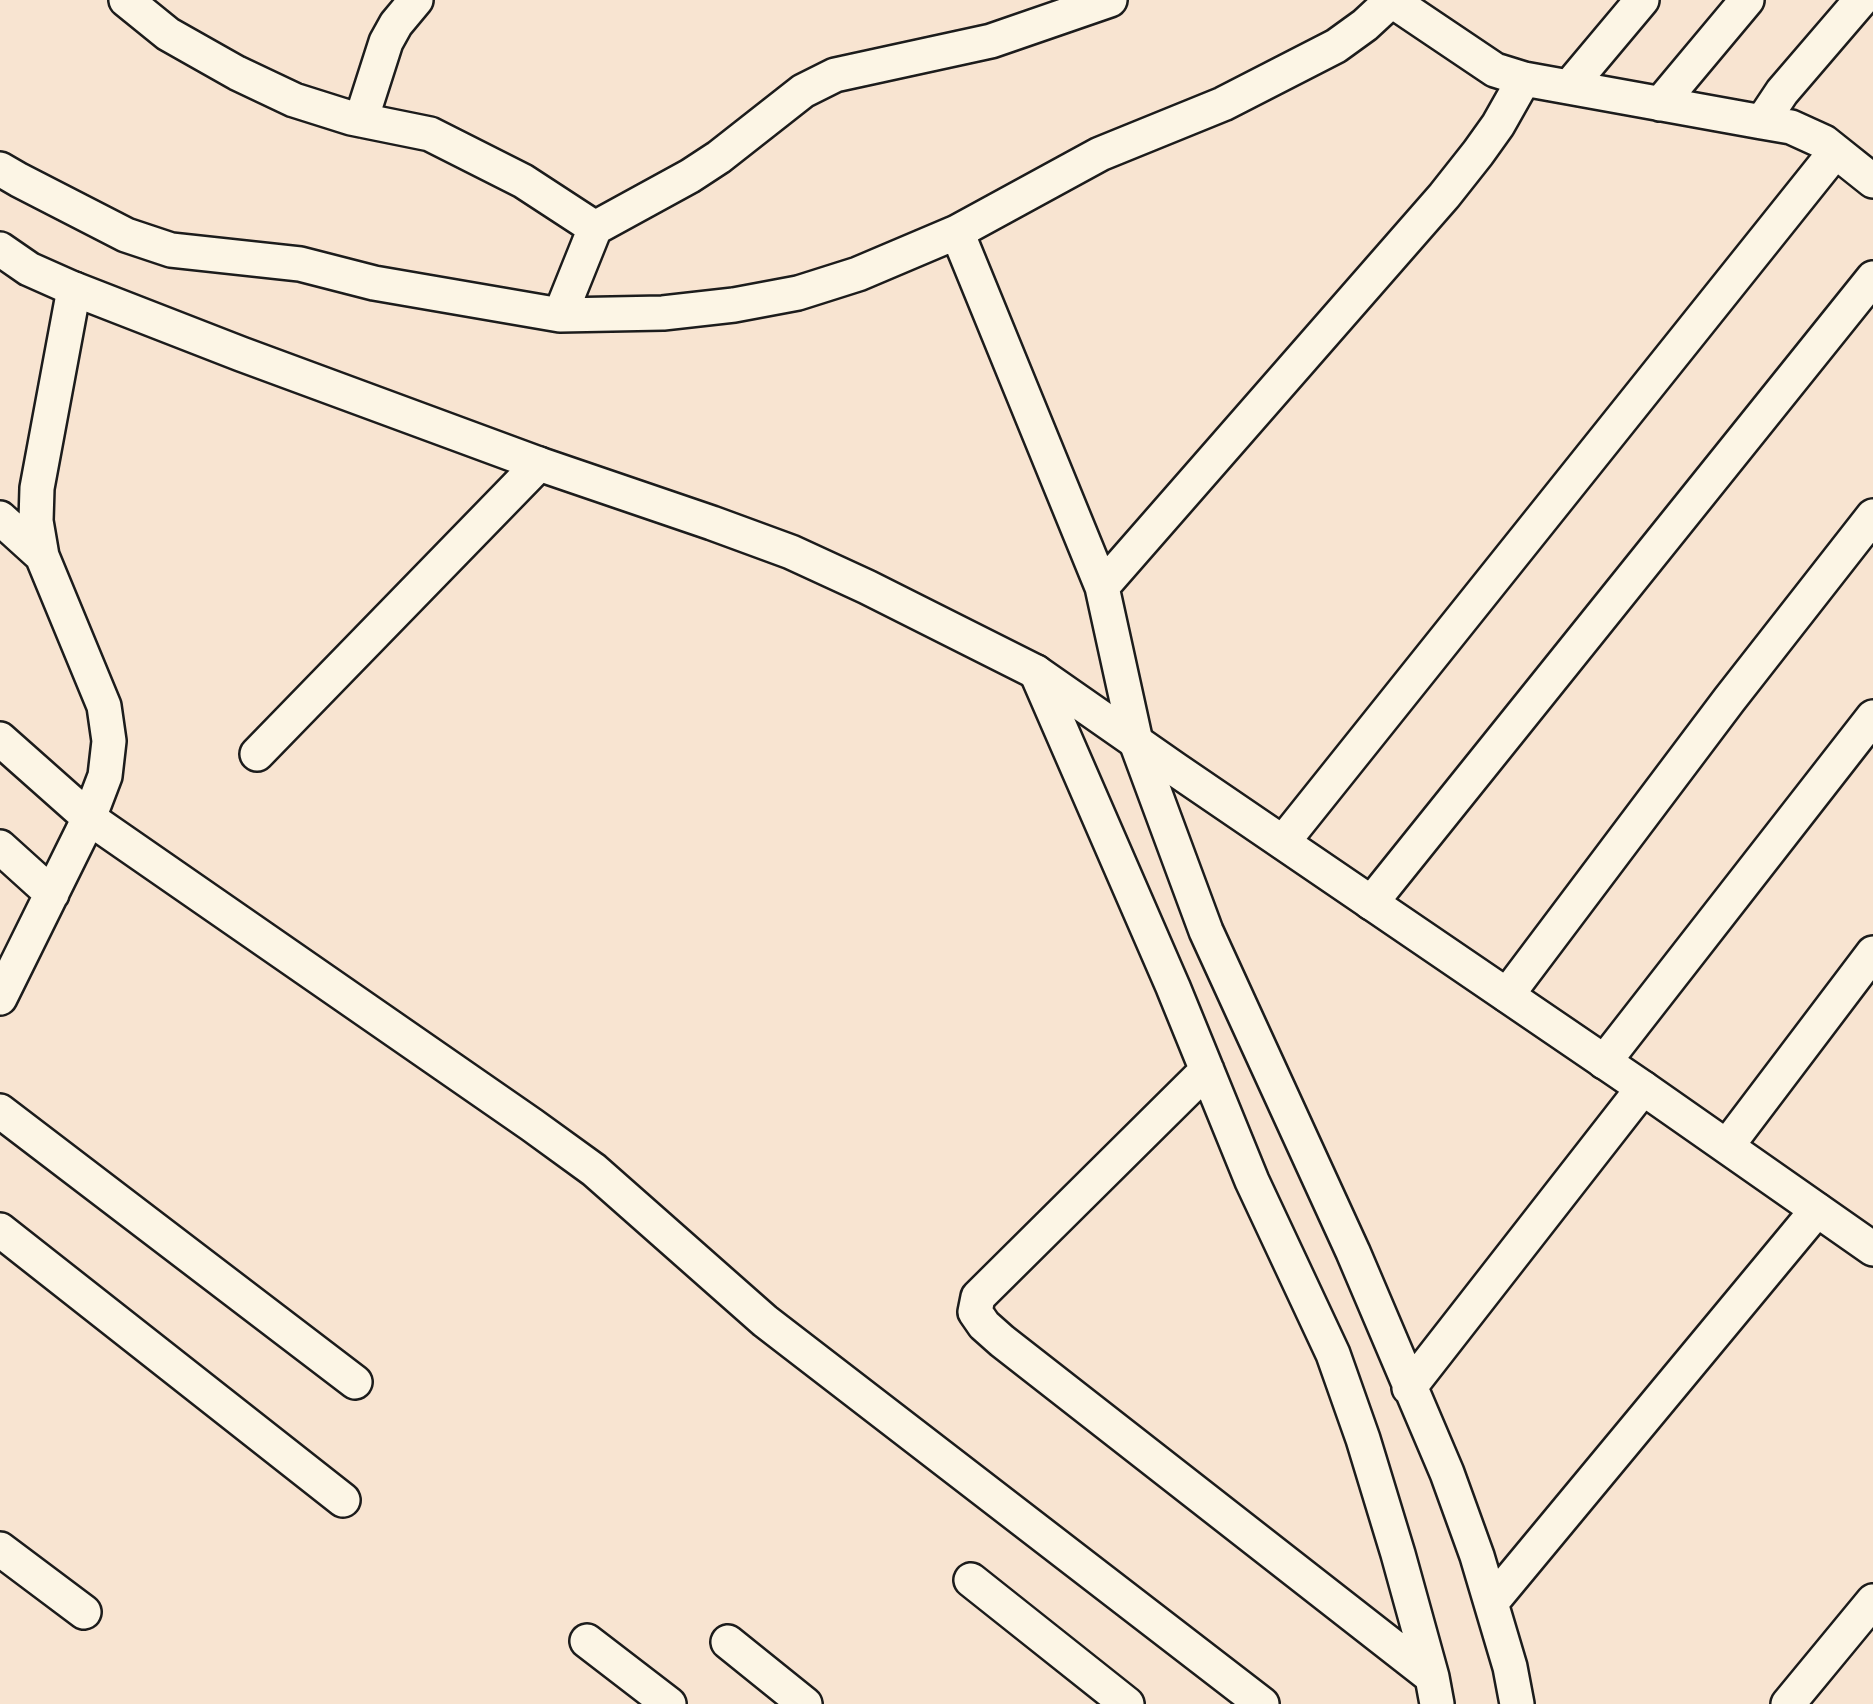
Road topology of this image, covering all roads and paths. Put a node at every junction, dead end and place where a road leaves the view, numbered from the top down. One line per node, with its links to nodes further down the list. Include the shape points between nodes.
1 (126, 0): 11 (street, via 168,34 237,73 294,100)
2 (416, 0): 11 (street, via 386,42)
3 (1110, 0): 16 (street, via 991,41 835,75 803,91 709,164)
4 (1391, 0): 8 (street, via 1495,70); 17 (street, via 1336,46 1223,104 1100,154)
5 (1642, 0): 9 (street)
6 (1747, 0): 10 (street)
7 (1861, 0): 12 (street, via 1782,92)
8 (1524, 79): 9 (street); 26 (street, via 1485,144 1444,196)
9 (1569, 87): 10 (street)
10 (1660, 104): 12 (street)
11 (361, 120): 16 (street, via 430,134 523,180)
12 (1762, 122): 13 (street, via 1791,127 1824,142)
13 (1835, 152): 15 (street); 33 (street)
14 (0, 168): 21 (street, via 126,235 171,250 300,264 374,283)
15 (1873, 181)
16 (595, 228): 21 (street)
17 (957, 232): 21 (street, via 858,274 798,293 663,313); 26 (street)
18 (0, 249): 20 (street)
19 (1873, 278): 36 (street)
20 (74, 289): 22 (street); 25 (street, via 37,488 36,521)
21 (560, 315)
22 (539, 464): 27 (street, via 791,552); 31 (street)
23 (1873, 516): 39 (street)
24 (0, 518): 25 (street)
25 (42, 556): 32 (street, via 104,706 109,741 105,776)
26 (1102, 587): 30 (street)
27 (1036, 672): 30 (street); 42 (street)
28 (1873, 717): 41 (street)
29 (0, 739): 32 (street)
30 (1136, 742): 33 (street); 50 (street, via 1206,931 1353,1252)
31 (257, 753)
32 (89, 818): 35 (street); 63 (street, via 594,1170 765,1321)
33 (1282, 842): 36 (street)
34 (0, 847): 35 (street)
35 (52, 894): 37 (street)
36 (1371, 903): 39 (street)
37 (11, 945): 40 (street)
38 (1873, 953): 45 (street)
39 (1507, 995): 41 (street)
40 (0, 998)
41 (1604, 1062): 43 (street)
42 (1207, 1070): 59 (street, via 1252,1181 1333,1354 1363,1439); 59 (street, via 978,1297 975,1312 1002,1341)
43 (1643, 1088): 45 (street); 50 (street)
44 (0, 1111): 49 (street)
45 (1726, 1146): 46 (street)
46 (1817, 1210): 48 (street); 55 (street)
47 (0, 1230): 51 (street)
48 (1873, 1249)
49 (355, 1382)
50 (1409, 1388): 55 (street, via 1446,1473)
51 (343, 1500)
52 (0, 1550): 56 (street)
53 (971, 1580): 62 (street)
54 (1873, 1601): 65 (street)
55 (1491, 1603): 64 (street)
56 (84, 1612)
57 (587, 1641): 60 (street)
58 (728, 1642): 61 (street)
59 (1434, 1690)
60 (669, 1704)
61 (805, 1704)
62 (1126, 1704)
63 (1262, 1704)
64 (1517, 1704)
65 (1788, 1704)

